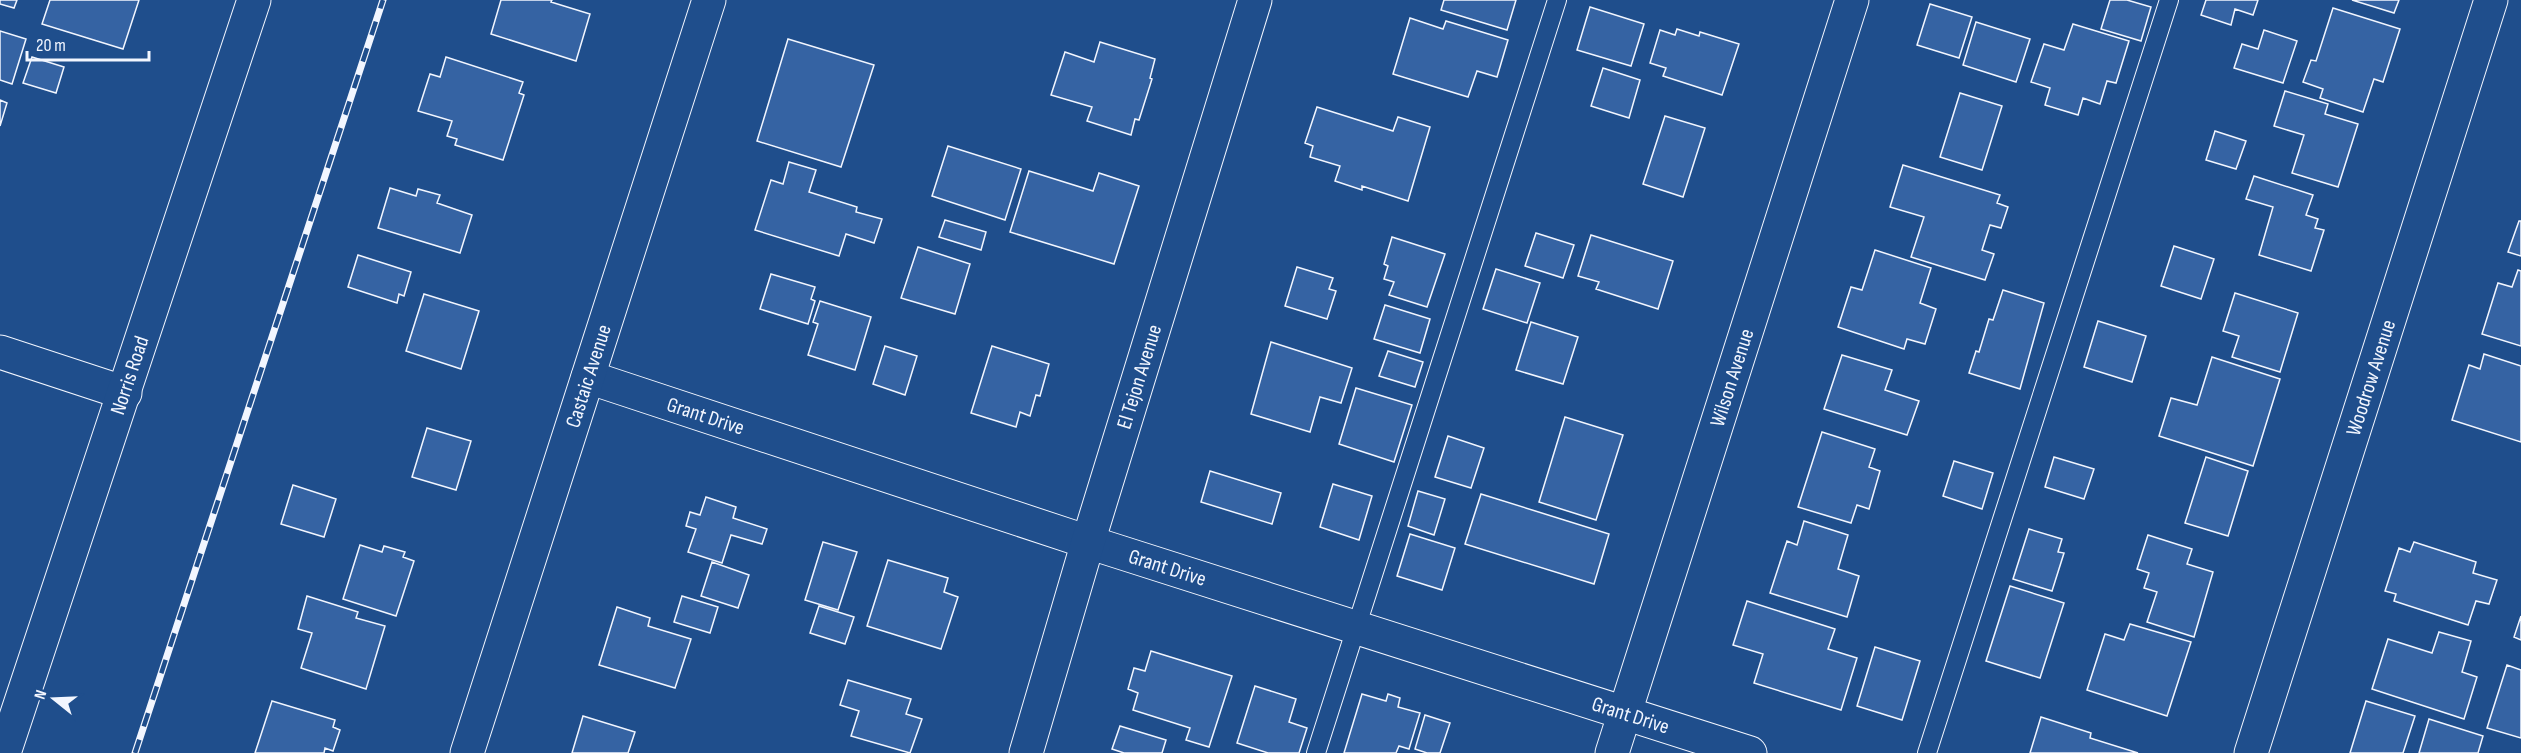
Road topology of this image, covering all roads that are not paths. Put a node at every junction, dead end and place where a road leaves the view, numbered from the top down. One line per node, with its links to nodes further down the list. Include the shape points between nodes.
1 (254, 0): 10 (street, Norris Road)
2 (709, 0): 9 (street, Castaic Avenue)
3 (1255, 0): 11 (street, El Tejon Avenue)
4 (1557, 0): 12 (lane)
5 (1852, 0): 13 (street, Wilson Avenue)
6 (2169, 0): 20 (lane)
7 (2491, 0): 21 (street, Woodrow Avenue)
8 (0, 352): 10 (street)
9 (588, 377): 11 (street, Grant Drive); 15 (street, Castaic Avenue)
10 (125, 393): 14 (street, Norris Road)
11 (1088, 542): 12 (street, Grant Drive); 16 (street, El Tejon Avenue)
12 (1356, 628): 13 (street, Grant Drive); 17 (lane)
13 (1625, 713): 18 (street, Wilson Avenue); 19 (street, Grant Drive)
14 (4, 753)
15 (467, 753)
16 (1026, 753)
17 (1316, 753)
18 (1612, 753)
19 (1750, 753)
20 (1927, 753)
21 (2251, 753)

